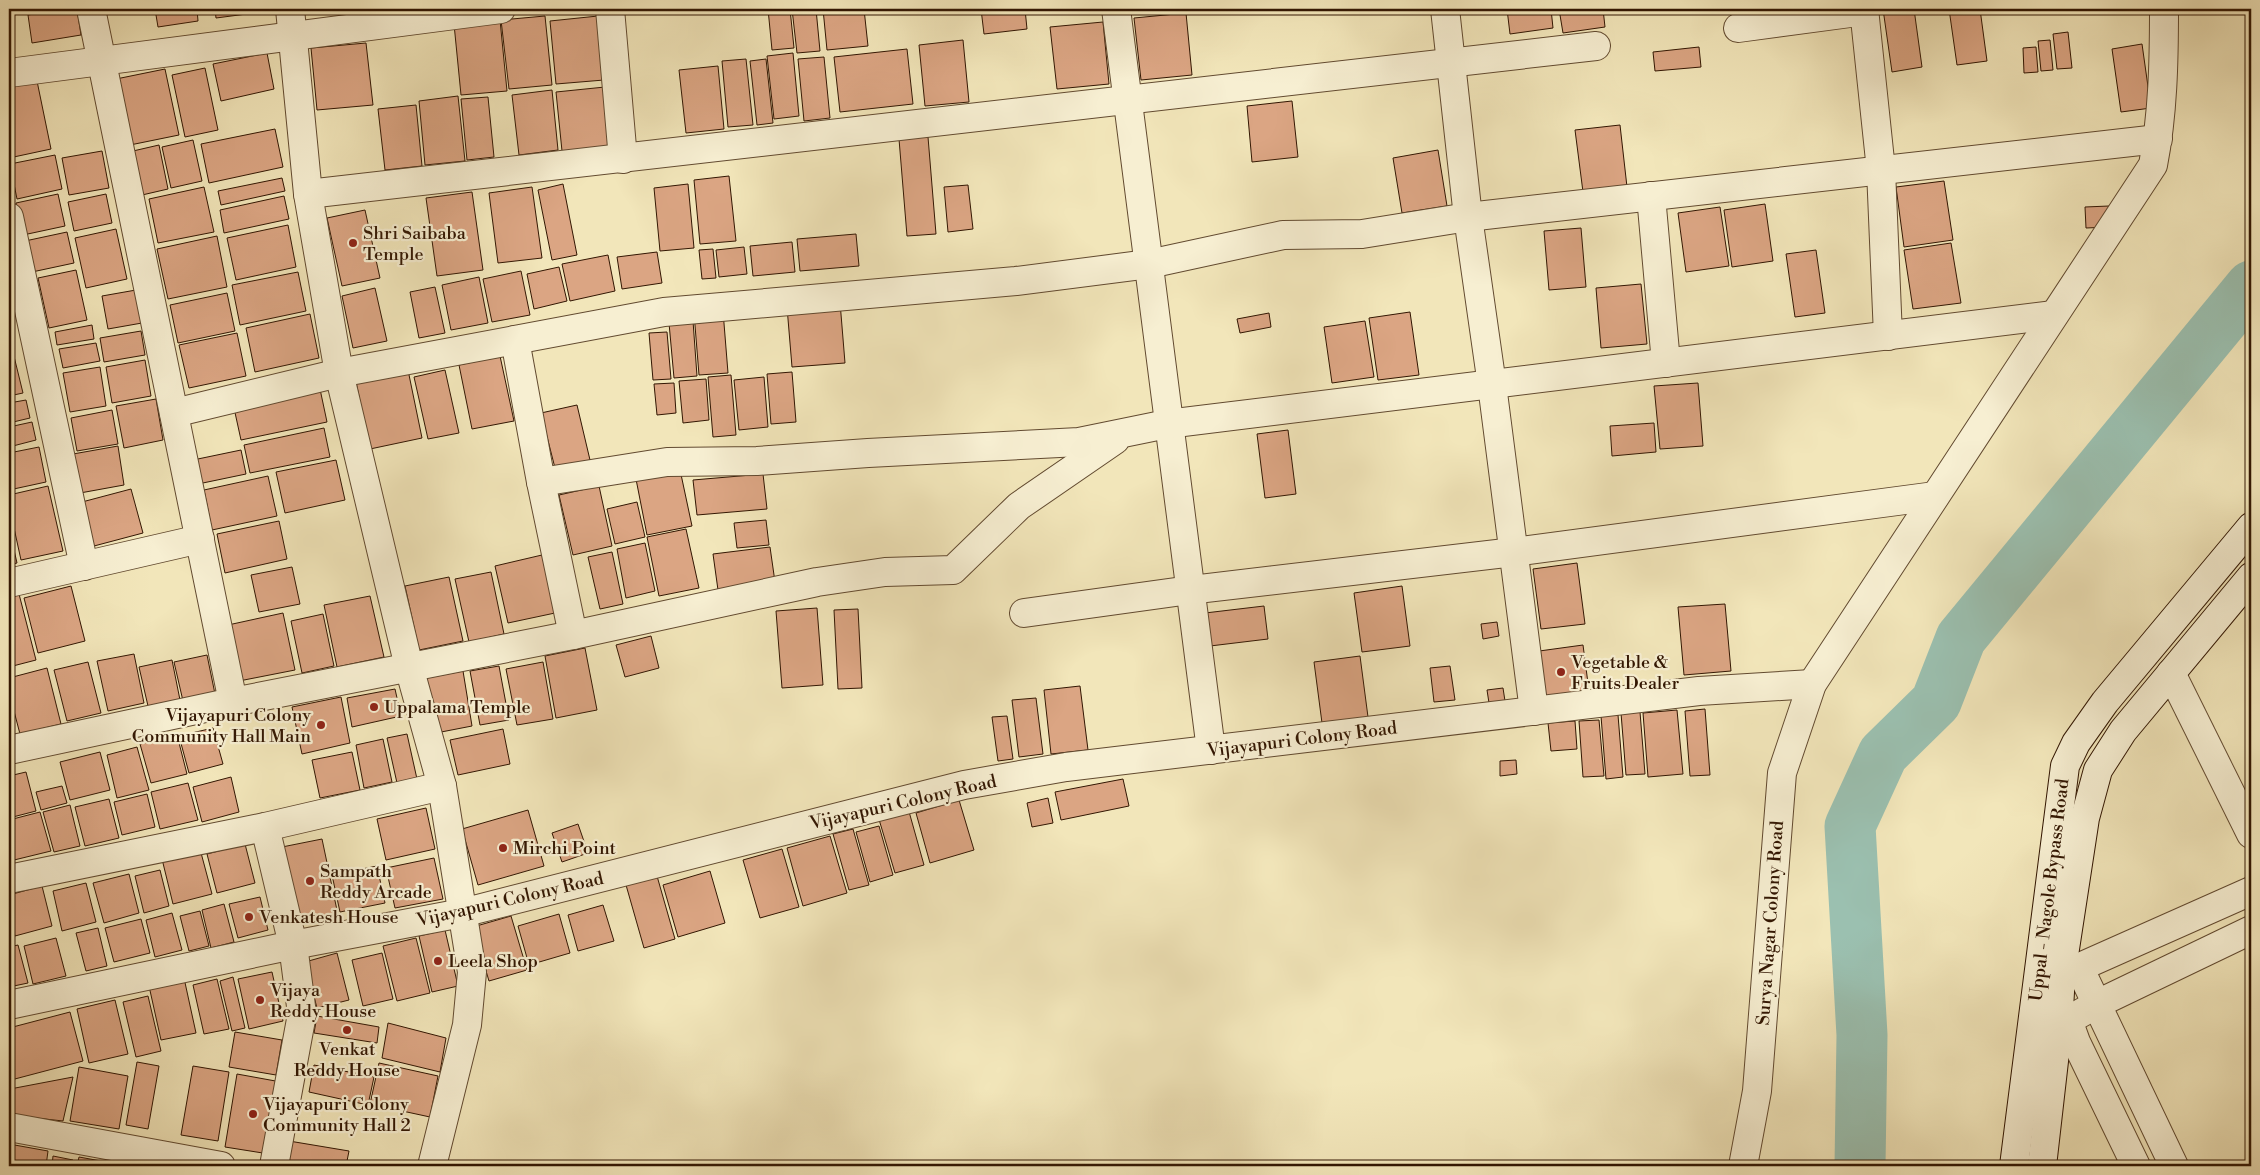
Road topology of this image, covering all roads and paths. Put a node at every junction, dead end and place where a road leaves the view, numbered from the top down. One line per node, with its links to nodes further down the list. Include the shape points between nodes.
1 (91, 9): 12 (street)
2 (290, 9): 10 (street)
3 (501, 9): 10 (street)
4 (610, 9): 17 (street)
5 (1116, 9): 15 (street)
6 (1445, 9): 13 (street)
7 (2164, 9): 16 (street, Surya Nagar Colony Road)
8 (1864, 10): 9 (street); 18 (street)
9 (1738, 28)
10 (293, 36): 12 (street); 19 (street)
11 (1596, 46): 13 (street)
12 (102, 61): 14 (street); 30 (street)
13 (1452, 64): 15 (street); 22 (street)
14 (9, 73)
15 (1127, 101): 17 (street); 23 (street)
16 (2158, 139): 18 (street); 24 (street, Surya Nagar Colony Road, via 2152,165)
17 (623, 159): 19 (street)
18 (1881, 170): 20 (street); 25 (street)
19 (308, 194): 28 (street)
20 (1651, 196): 22 (street); 27 (street)
21 (9, 217): 38 (street)
22 (1468, 217): 23 (street, via 1362,234 1283,236); 29 (street)
23 (1149, 264): 26 (street, via 1016,281 664,312); 31 (street)
24 (2054, 315): 25 (street); 34 (street, Surya Nagar Colony Road)
25 (1888, 336): 27 (street)
26 (515, 340): 28 (street); 33 (street)
27 (1666, 363): 29 (street)
28 (340, 373): 30 (street); 44 (street)
29 (1492, 385): 31 (street); 37 (street)
30 (174, 413): 36 (street)
31 (1167, 424): 32 (street); 41 (street)
32 (1125, 433): 33 (street, via 1079,442 757,461 667,462); 43 (street, via 1019,506 953,570 885,572 817,582)
33 (541, 482): 43 (street)
34 (1935, 496): 37 (street); 46 (street, Surya Nagar Colony Road)
35 (2251, 527): 68 (street, Uppal - Nagole Bypass Road, via 2104,702 2076,742 2066,766)
36 (200, 539): 38 (street); 47 (street)
37 (1514, 552): 41 (street); 48 (street)
38 (84, 566): 40 (street)
39 (2251, 578): 45 (street, Uppal - Nagole Bypass Road)
40 (9, 583)
41 (1190, 590): 42 (street); 50 (street)
42 (1024, 613)
43 (573, 635): 44 (street)
44 (409, 667): 47 (street); 51 (street)
45 (2171, 673): 53 (street); 59 (street, Uppal - Nagole Bypass Road, via 2122,731 2098,770 2085,818)
46 (1812, 684): 48 (street, Vijayapuri Colony Road, via 1699,691); 67 (street, Surya Nagar Colony Road, via 1782,772 1757,1091)
47 (233, 702): 49 (street)
48 (1534, 711): 50 (street, Vijayapuri Colony Road)
49 (9, 750)
50 (1211, 750): 56 (street, Vijayapuri Colony Road, via 1066,767 964,785)
51 (442, 786): 52 (street); 56 (street)
52 (265, 827): 54 (street); 58 (street)
53 (2251, 834)
54 (9, 879)
55 (2251, 892): 59 (street)
56 (462, 913): 58 (street, Vijayapuri Colony Road); 66 (street, via 472,972 467,1026)
57 (2251, 930): 60 (street)
58 (293, 945): 61 (street, Vijayapuri Colony Road); 65 (street, via 302,1014)
59 (2070, 971): 60 (street); 62 (street, Uppal - Nagole Bypass Road)
60 (2097, 1004): 62 (street); 71 (street)
61 (9, 1005)
62 (2063, 1023): 69 (street, Uppal - Nagole Bypass Road); 70 (street, via 2076,1042)
63 (9, 1127): 64 (street)
64 (221, 1166)
65 (274, 1166)
66 (432, 1166)
67 (1743, 1166)
68 (2014, 1166)
69 (2042, 1166)
70 (2136, 1166)
71 (2174, 1166)

